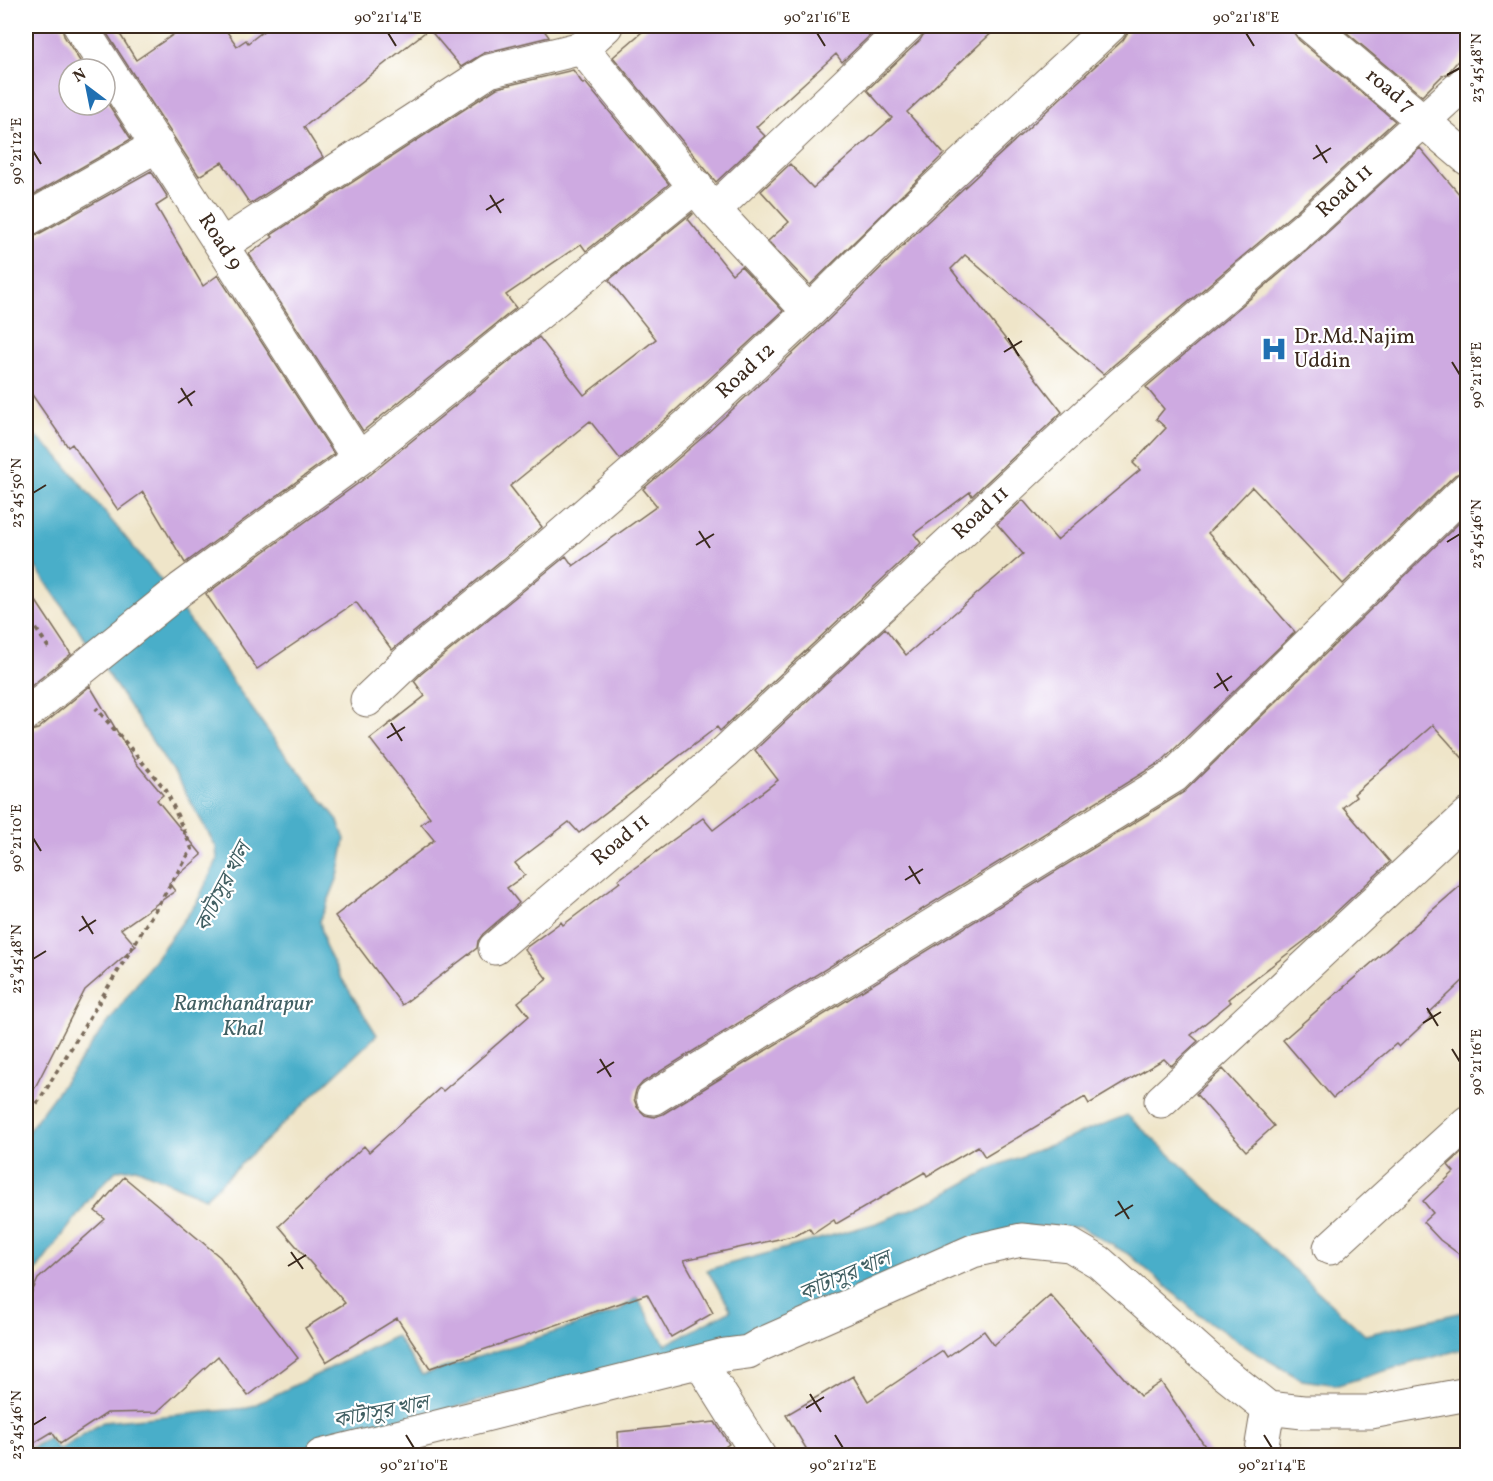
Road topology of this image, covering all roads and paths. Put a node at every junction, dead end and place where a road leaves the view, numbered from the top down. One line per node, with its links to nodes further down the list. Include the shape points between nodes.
1 (80, 26): 9 (street, Road 9)
2 (606, 26): 6 (street)
3 (907, 26): 11 (street)
4 (1110, 26): 14 (street, Road 12)
5 (1311, 26): 8 (street, road 7)
6 (582, 48): 11 (street); 13 (street, via 489,71)
7 (1467, 80): 8 (street, Road 11)
8 (1423, 119): 10 (street, road 7); 22 (street, Road 11, via 1306,227 1111,392 725,752)
9 (158, 145): 12 (street); 13 (street, Road 9)
10 (1467, 159)
11 (705, 198): 14 (street); 15 (street)
12 (26, 220)
13 (222, 244): 15 (street, Road 9)
14 (809, 312): 19 (street, Road 12, via 691,422 550,545 409,660)
15 (359, 459): 18 (street, via 181,588)
16 (1467, 488): 23 (street, via 1174,776)
17 (26, 614): 18 (path)
18 (69, 677): 20 (street); 25 (path, via 166,790 192,849)
19 (367, 700)
20 (26, 714)
21 (1467, 815): 24 (street)
22 (495, 948)
23 (653, 1098)
24 (1161, 1101)
25 (26, 1118)
26 (1467, 1122): 27 (street)
27 (1330, 1248)
28 (700, 1362): 30 (street, via 748,1352 972,1251 1021,1240 1070,1245 1099,1262); 31 (street); 32 (street)
29 (1467, 1394): 30 (street, via 1371,1412)
30 (1268, 1408): 33 (street)
31 (321, 1455)
32 (759, 1455)
33 (1260, 1455)

